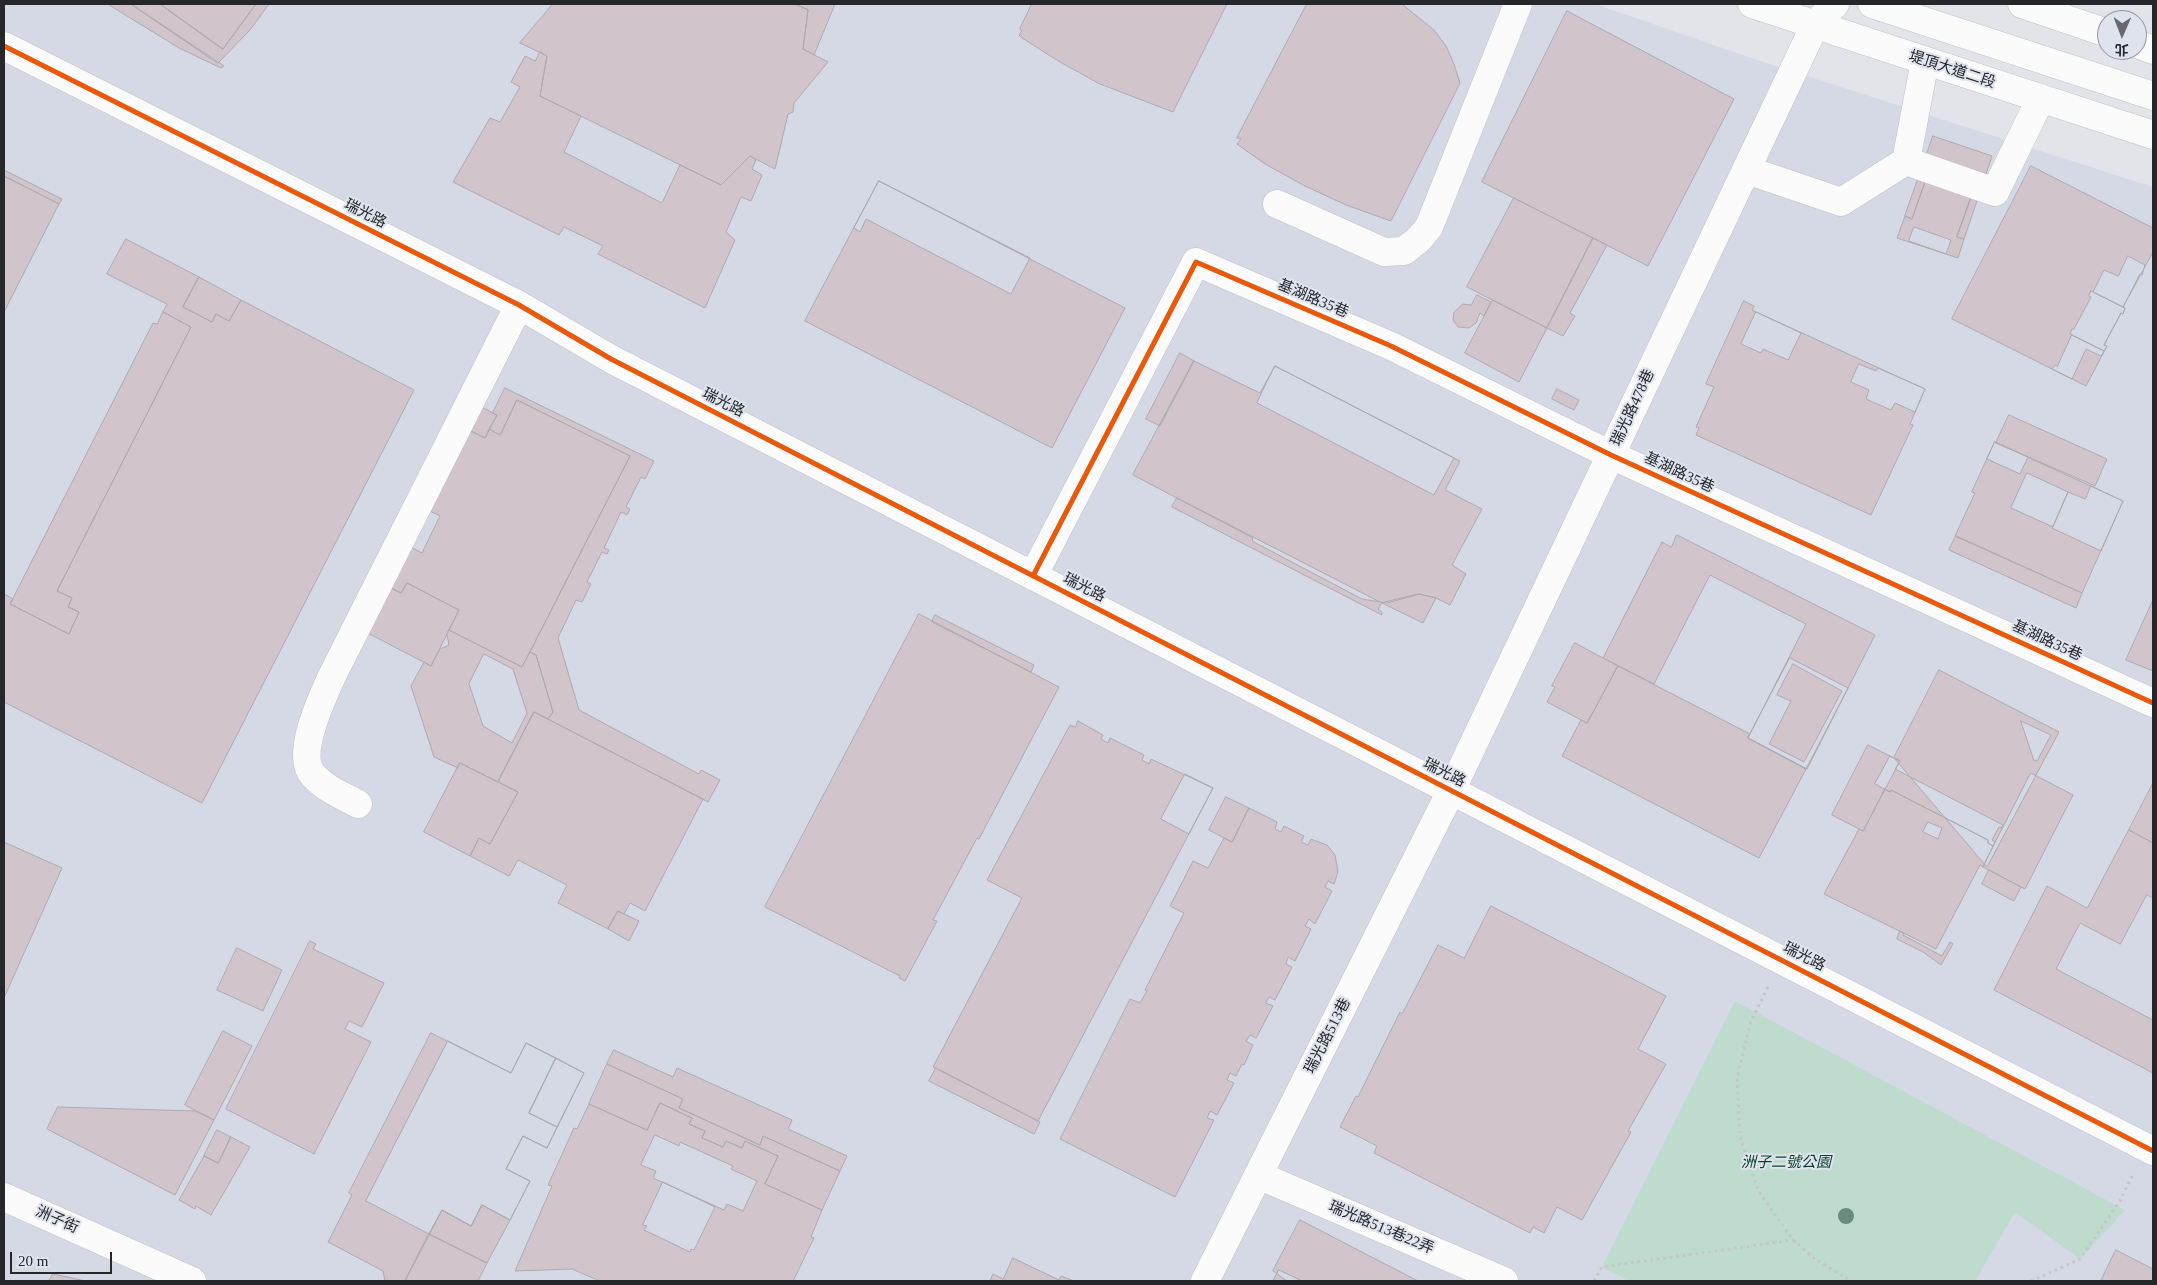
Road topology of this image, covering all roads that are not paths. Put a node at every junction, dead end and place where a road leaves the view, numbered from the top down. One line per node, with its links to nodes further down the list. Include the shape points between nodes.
1 (1518, 4): 15 (main road, via 1429,227 1419,239 1404,251 1384,252)
2 (1752, 4): 6 (main road, 堤頂大道二段)
3 (1835, 4): 6 (main road)
4 (1872, 4): 10 (main road)
5 (2022, 4): 7 (main road)
6 (1815, 24): 9 (main road, 堤頂大道二段); 14 (main road, 瑞光路478巷)
7 (2097, 30)
8 (4, 46): 16 (main road, 瑞光路)
9 (1925, 60): 11 (main road, 堤頂大道二段); 13 (main road)
10 (2153, 96)
11 (2040, 98): 12 (main road, 堤頂大道二段); 13 (main road, via 1996,192)
12 (2153, 135)
13 (1906, 161): 14 (main road, via 1841,202)
14 (1747, 170): 17 (main road, 瑞光路478巷)
15 (1277, 204)
16 (519, 305): 18 (main road, 瑞光路, via 611,360); 21 (main road, via 332,676 315,717 306,758 311,774 322,784)
17 (1611, 455): 18 (main road, 基湖路35巷, via 1392,346 1196,262); 19 (main road, 基湖路35巷); 20 (main road, 瑞光路478巷)
18 (1033, 576): 20 (main road, 瑞光路)
19 (2153, 703)
20 (1452, 791): 22 (main road, 瑞光路); 23 (main road, 瑞光路513巷)
21 (358, 804)
22 (2150, 1149)
23 (1258, 1175): 26 (main road, 瑞光路513巷); 27 (main road, 瑞光路513巷22弄)
24 (4, 1196): 25 (main road, 洲子街)
25 (192, 1281)
26 (1205, 1281)
27 (1504, 1281)

